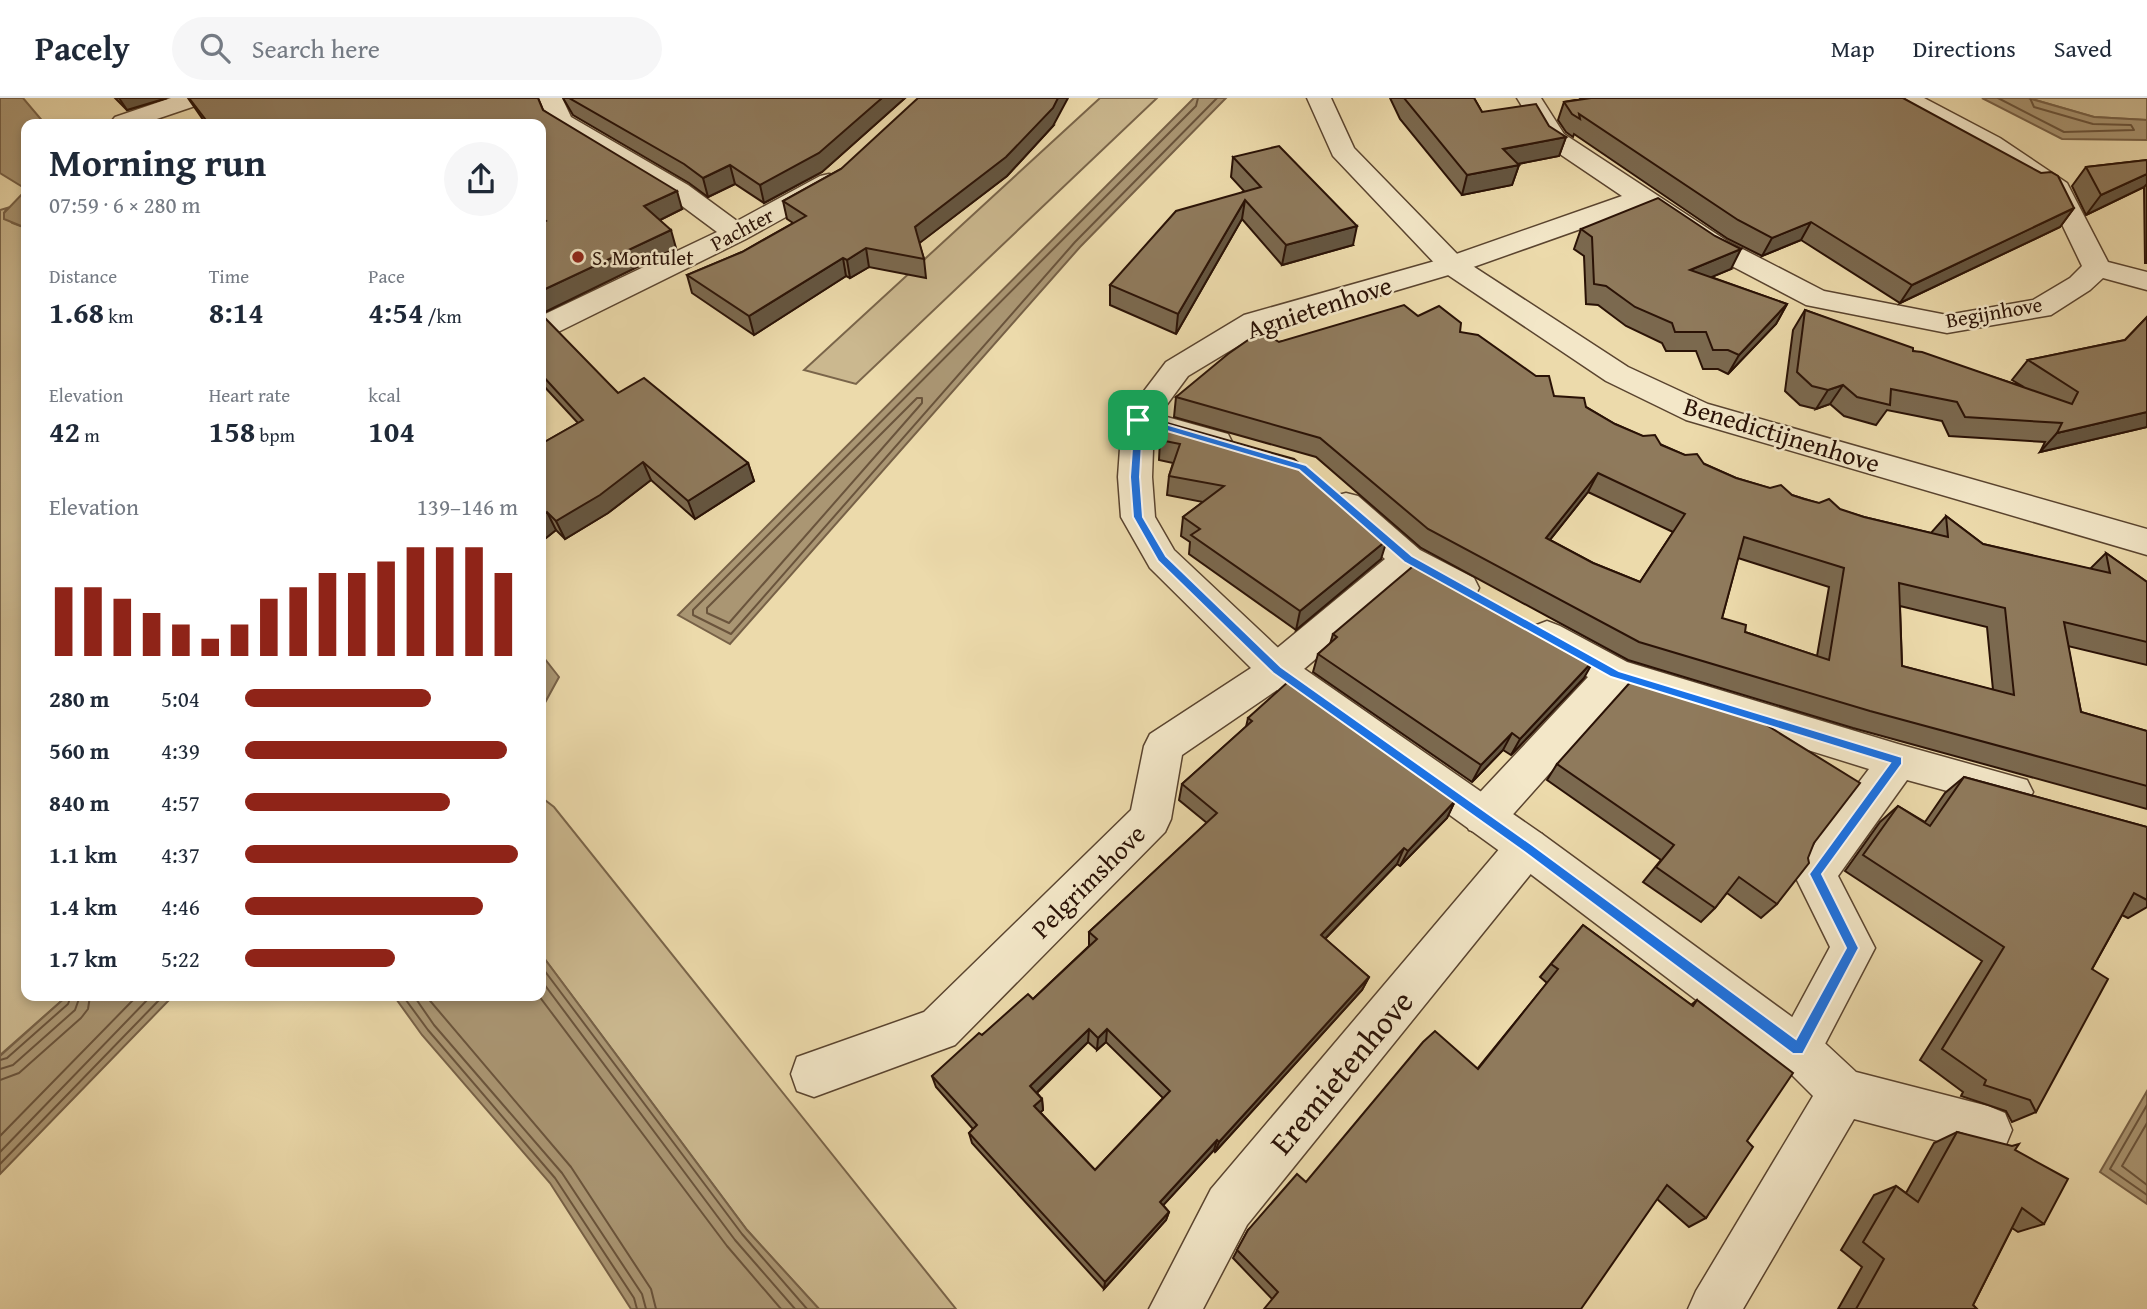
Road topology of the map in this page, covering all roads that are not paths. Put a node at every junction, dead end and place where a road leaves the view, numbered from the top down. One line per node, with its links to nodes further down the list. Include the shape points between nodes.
1 (195, 98): 6 (street)
2 (550, 98): 9 (street, via 560,121 679,191)
3 (1319, 98): 10 (street, Benedictijnenhove, via 1342,150)
4 (1529, 98): 8 (street, Begijnhove, via 1554,139)
5 (1905, 98): 11 (street, via 1991,143 2058,189)
6 (133, 119)
7 (851, 163): 9 (street, Pachter, via 832,180)
8 (1642, 198): 10 (street); 11 (street, Begijnhove, via 1717,247 1816,299 1947,324 2042,308)
9 (736, 233): 13 (street, Pachter)
10 (1452, 265): 14 (street, Agnietenhove, via 1255,322 1177,369); 17 (street, Benedictijnenhove, via 1617,374 1697,412)
11 (2097, 268): 12 (street)
12 (2147, 281)
13 (546, 326)
14 (1138, 420): 15 (street); 19 (street, via 1138,517 1162,559)
15 (1248, 451)
16 (1324, 486): 18 (street)
17 (2147, 542)
18 (1408, 559): 19 (street, Pelgrimshove); 20 (street)
19 (1277, 670): 23 (street); 26 (street, Pelgrimshove, via 1164,746 1150,819 939,1029)
20 (1615, 674): 21 (street); 23 (street)
21 (1898, 761): 22 (street); 25 (street, via 1815,874 1853,948)
22 (2042, 800)
23 (1483, 817): 24 (street)
24 (1527, 848): 25 (street); 29 (street, Eremietenhove, via 1229,1207)
25 (1798, 1049): 27 (street)
26 (814, 1074)
27 (1843, 1092): 28 (street); 30 (street)
28 (1988, 1130)
29 (1175, 1309)
30 (1714, 1309)

